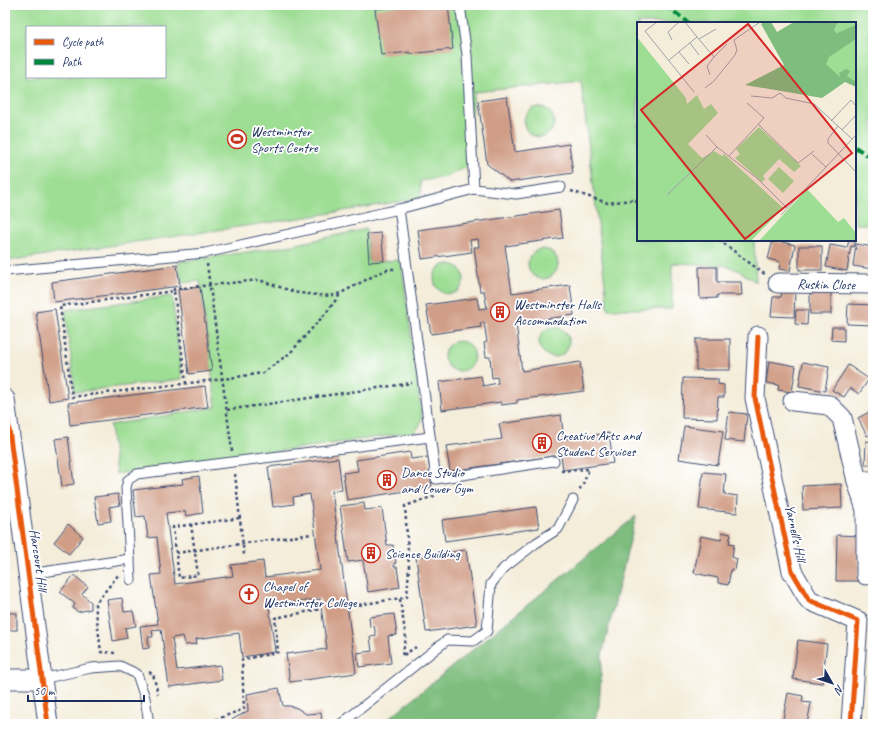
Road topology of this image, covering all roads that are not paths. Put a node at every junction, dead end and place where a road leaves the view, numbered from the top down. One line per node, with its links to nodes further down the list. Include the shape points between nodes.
1 (460, 5): 3 (lane, via 467,54)
2 (561, 187): 3 (lane, via 516,194)
3 (474, 189): 4 (lane)
4 (399, 209): 5 (lane, via 205,253); 11 (lane)
5 (5, 271)
6 (778, 283): 7 (street, Ruskin Close)
7 (873, 284)
8 (758, 336): 24 (street, Yarnell's Hill, via 755,398 792,572 809,600 858,621)
9 (5, 399): 16 (street, Harcourt Hill)
10 (793, 401): 13 (street, via 829,405 842,418)
11 (430, 437): 12 (lane, via 436,479); 15 (lane, via 137,474 128,480 126,488)
12 (554, 461)
13 (865, 481): 17 (street)
14 (573, 500): 23 (lane, via 558,529 504,568 491,584 487,632 473,642 447,640)
15 (130, 559): 16 (lane); 18 (lane)
16 (29, 574): 20 (street, Harcourt Hill)
17 (866, 575)
18 (131, 580)
19 (5, 679): 20 (street)
20 (42, 679): 21 (street, Harcourt Hill); 22 (lane, via 91,668 120,666 137,674 145,698)
21 (48, 724)
22 (149, 724)
23 (340, 724)
24 (851, 724)

